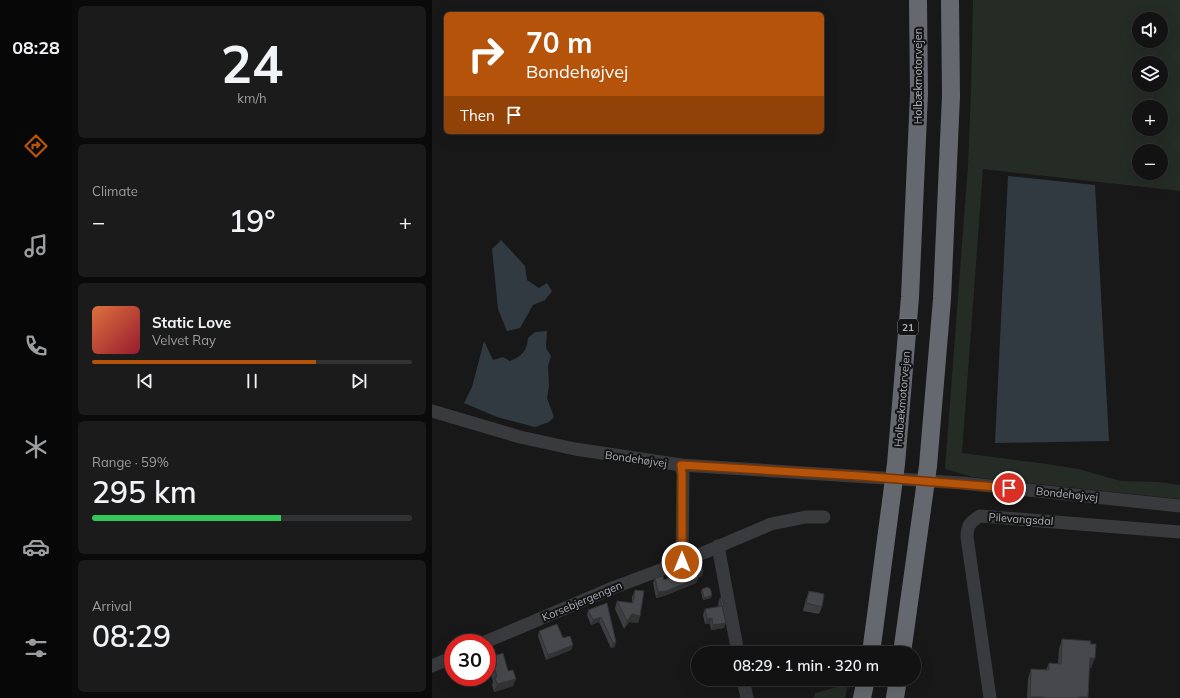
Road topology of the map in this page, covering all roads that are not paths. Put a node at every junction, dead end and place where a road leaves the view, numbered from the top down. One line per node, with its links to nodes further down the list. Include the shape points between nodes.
1 (918, 0): 12 (highway, Holbækmotorvejen / 21, via 920,94 910,297 896,464)
2 (950, 0): 13 (highway, via 951,96 942,299 928,466)
3 (432, 411): 4 (street, Bondehøjvej, via 520,437 575,449)
4 (681, 465): 5 (street, Bondehøjvej, via 962,483); 9 (street)
5 (1180, 506)
6 (824, 517): 8 (street, Korsebjergengen, via 806,517 771,524)
7 (1180, 532): 22 (street, Pilevangsdal, via 980,516 972,521 967,527 967,537)
8 (718, 546): 9 (street, Korsebjergengen); 11 (street)
9 (682, 562): 10 (street, Korsebjergengen)
10 (496, 638)
11 (737, 646)
12 (872, 646)
13 (903, 646)
14 (444, 661): 15 (street)
15 (432, 666)
16 (744, 686): 19 (street)
17 (865, 686): 20 (highway)
18 (897, 686): 21 (highway)
19 (747, 698)
20 (862, 698)
21 (895, 698)
22 (990, 698)

